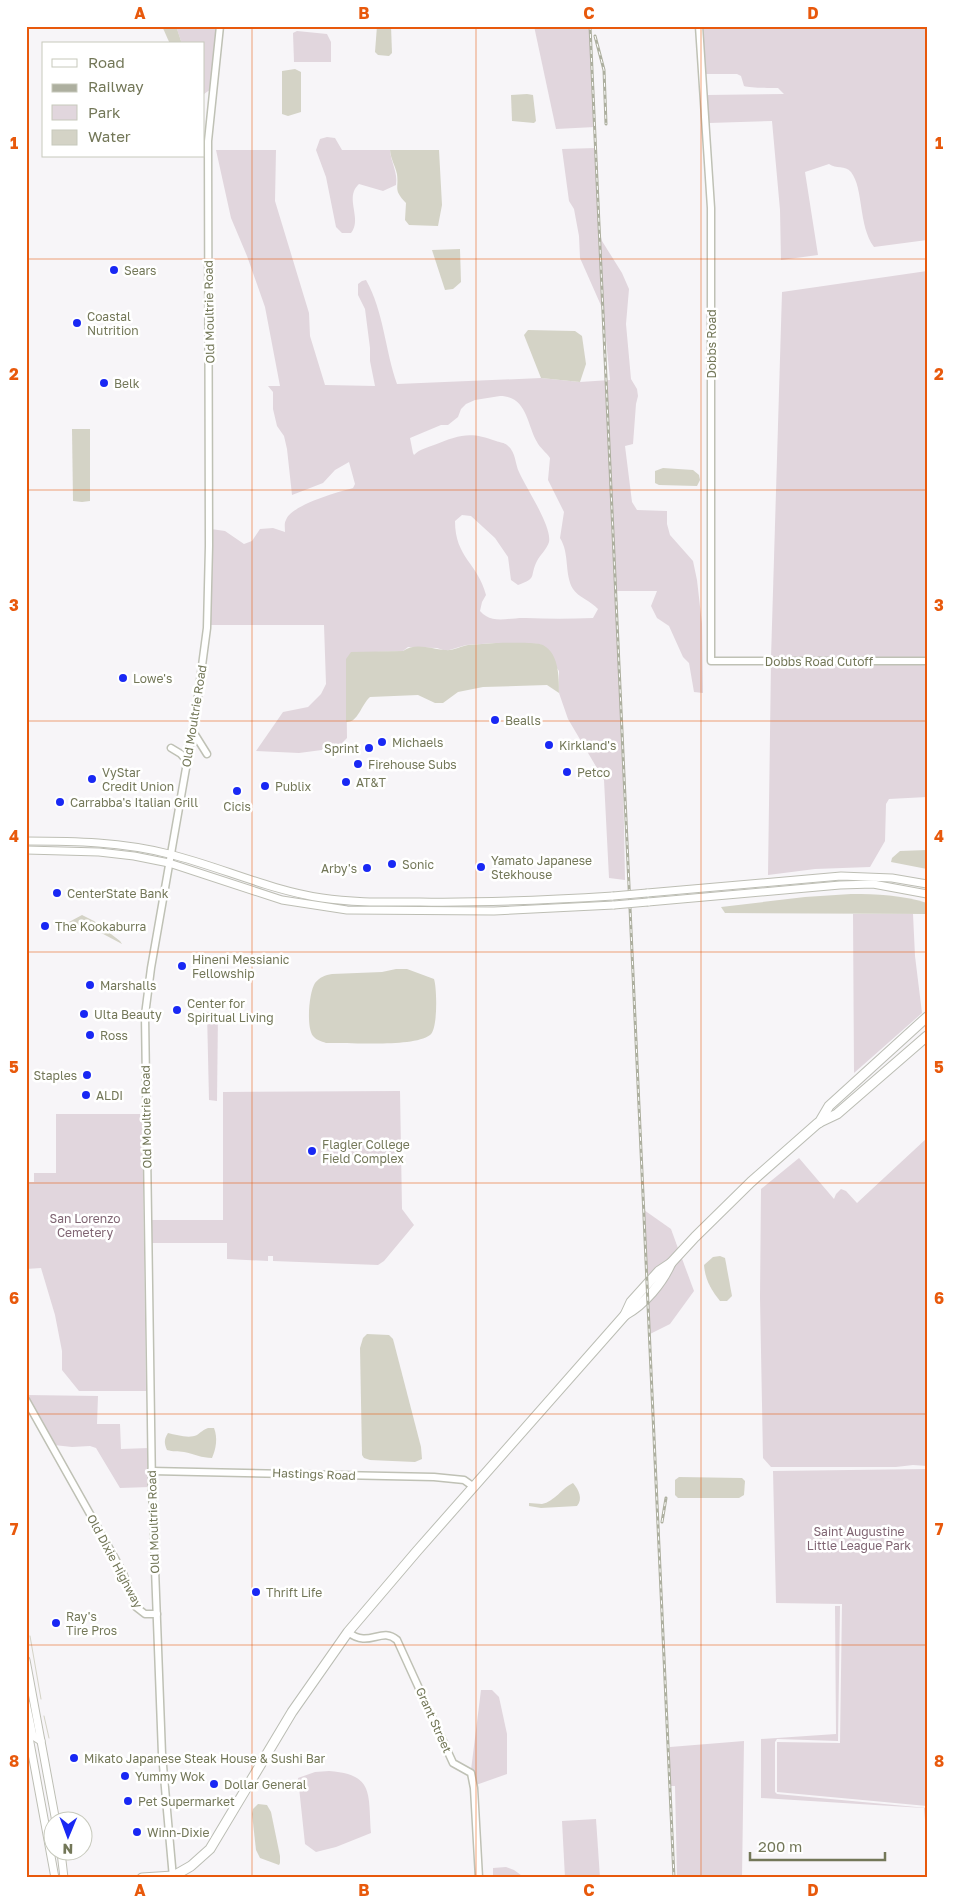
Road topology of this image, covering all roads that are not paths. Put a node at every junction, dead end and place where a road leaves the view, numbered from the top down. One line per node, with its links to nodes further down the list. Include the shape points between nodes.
1 (220, 26): 5 (main road, Old Moultrie Road, via 208,141 208,601)
2 (699, 26): 3 (main road, Dobbs Road, via 711,199)
3 (711, 661): 4 (main road, Dobbs Road Cutoff)
4 (927, 661)
5 (192, 730): 7 (main road); 8 (main road, Old Moultrie Road)
6 (171, 748): 8 (main road)
7 (207, 754)
8 (187, 760): 13 (main road, Old Moultrie Road)
9 (26, 841): 10 (main road)
10 (64, 841): 12 (main road); 13 (main road, via 125,845)
11 (26, 850): 12 (main road)
12 (64, 851): 14 (main road, via 118,854)
13 (171, 854): 14 (main road, Old Moultrie Road); 19 (main road)
14 (169, 863): 20 (main road); 25 (main road, Old Moultrie Road, via 145,1014)
15 (874, 876): 16 (main road); 17 (main road, via 871,880 838,881); 19 (main road, bridge, via 833,876 519,902 360,902)
16 (927, 884)
17 (835, 885): 18 (main road, via 873,884); 20 (main road, bridge, via 514,911 347,910)
18 (927, 894)
19 (305, 895): 20 (main road)
20 (282, 900)
21 (927, 1017): 23 (highway, via 829,1106)
22 (927, 1036): 23 (highway, via 837,1114)
23 (818, 1123): 26 (highway, via 659,1271 631,1302 625,1315)
24 (26, 1400): 27 (main road, Old Dixie Highway, via 122,1571 136,1608 145,1614)
25 (152, 1471): 26 (main road, Hastings Road, via 434,1477 464,1480); 27 (main road, Old Moultrie Road)
26 (474, 1487): 28 (highway)
27 (157, 1614): 38 (main road, Old Dixie Highway, via 162,1754)
28 (348, 1632): 38 (highway, via 292,1712 210,1849); 42 (main road, Grant Street, via 361,1640 386,1634 395,1638 453,1763 471,1773)
29 (26, 1660): 33 (main road)
30 (26, 1703): 33 (main road, via 33,1736)
31 (26, 1721): 32 (main road)
32 (30, 1739): 34 (main road); 35 (main road, via 40,1751)
33 (41, 1741): 35 (main road)
34 (35, 1768): 35 (main road, via 46,1807); 39 (main road)
35 (53, 1809): 36 (main road)
36 (54, 1812)
37 (62, 1862): 40 (main road)
38 (172, 1877): 41 (highway)
39 (55, 1878)
40 (64, 1878)
41 (142, 1878)
42 (479, 1878)

